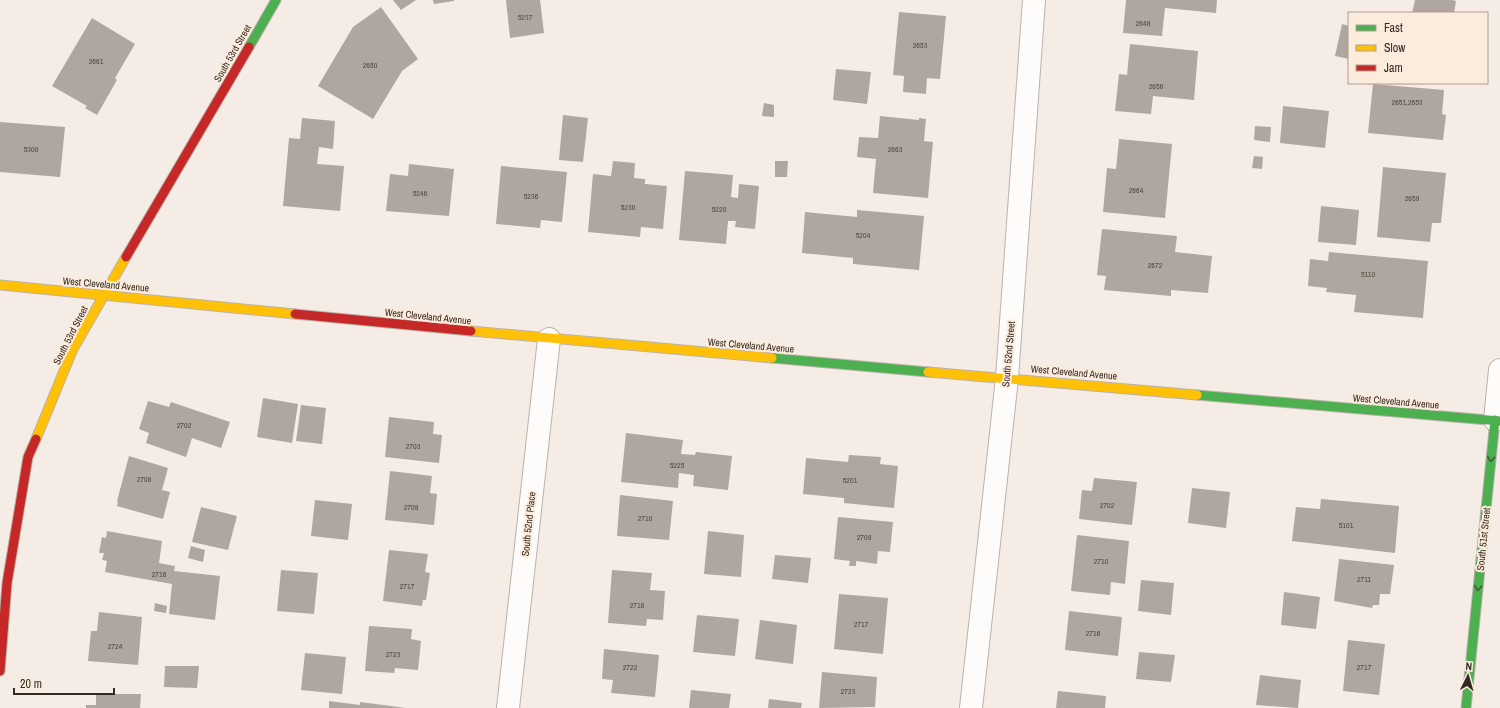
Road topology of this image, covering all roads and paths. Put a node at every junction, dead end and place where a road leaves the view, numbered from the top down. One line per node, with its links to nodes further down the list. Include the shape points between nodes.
1 (276, 0): 4 (street, South 53rd Street)
2 (1034, 0): 7 (street, South 52nd Street)
3 (0, 285): 4 (street, West Cleveland Avenue)
4 (104, 295): 5 (street, West Cleveland Avenue); 9 (street, South 53rd Street, via 73,349 28,457 7,583)
5 (549, 339): 7 (street, West Cleveland Avenue); 10 (street, South 52nd Place)
6 (1500, 370): 8 (street, South 51st Street)
7 (1007, 378): 8 (street, West Cleveland Avenue); 11 (street, South 52nd Street)
8 (1497, 421): 12 (street, South 51st Street, one-way to 12)
9 (0, 671)
10 (508, 708)
11 (971, 708)
12 (1466, 708)

